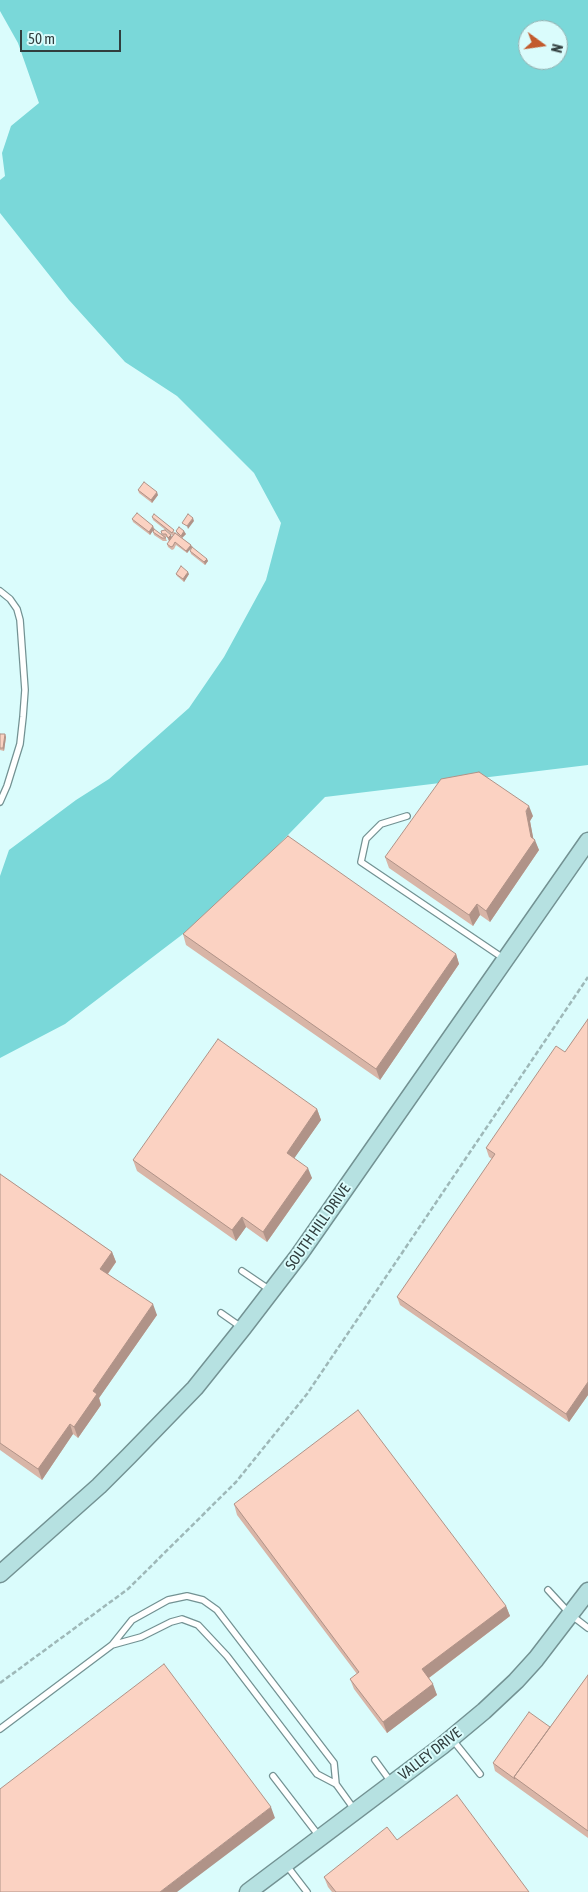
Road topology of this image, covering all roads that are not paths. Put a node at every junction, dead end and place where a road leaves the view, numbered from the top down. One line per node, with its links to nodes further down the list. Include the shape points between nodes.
1 (0, 591): 2 (lane, via 14,604 20,620 25,690 20,744)
2 (0, 802)
3 (407, 816): 5 (lane, via 381,824 366,839 361,862)
4 (588, 841): 5 (street, SOUTH HILL DRIVE)
5 (505, 960): 7 (street, SOUTH HILL DRIVE)
6 (242, 1270): 7 (lane)
7 (272, 1291): 9 (street, SOUTH HILL DRIVE)
8 (221, 1313): 9 (lane)
9 (243, 1328): 10 (street, SOUTH HILL DRIVE, via 195,1388 129,1456)
10 (1, 1571)
11 (548, 1590): 13 (lane)
12 (588, 1591): 13 (street, VALLEY DRIVE)
13 (571, 1615): 14 (lane); 17 (street, VALLEY DRIVE, via 516,1681)
14 (588, 1628)
15 (112, 1645): 16 (lane); 22 (lane, via 142,1637 182,1619 198,1624 227,1656 317,1774); 22 (lane, via 132,1620 168,1600 187,1596 203,1600 217,1610 334,1763)
16 (0, 1729)
17 (452, 1738): 19 (lane); 21 (street, VALLEY DRIVE)
18 (375, 1760): 21 (lane)
19 (480, 1774)
20 (273, 1776): 24 (lane)
21 (392, 1783): 23 (street, VALLEY DRIVE)
22 (336, 1784): 23 (lane)
23 (356, 1811): 24 (street, VALLEY DRIVE)
24 (320, 1838): 25 (street, VALLEY DRIVE)
25 (286, 1864): 26 (street, VALLEY DRIVE); 27 (lane)
26 (248, 1892)
27 (307, 1892)

